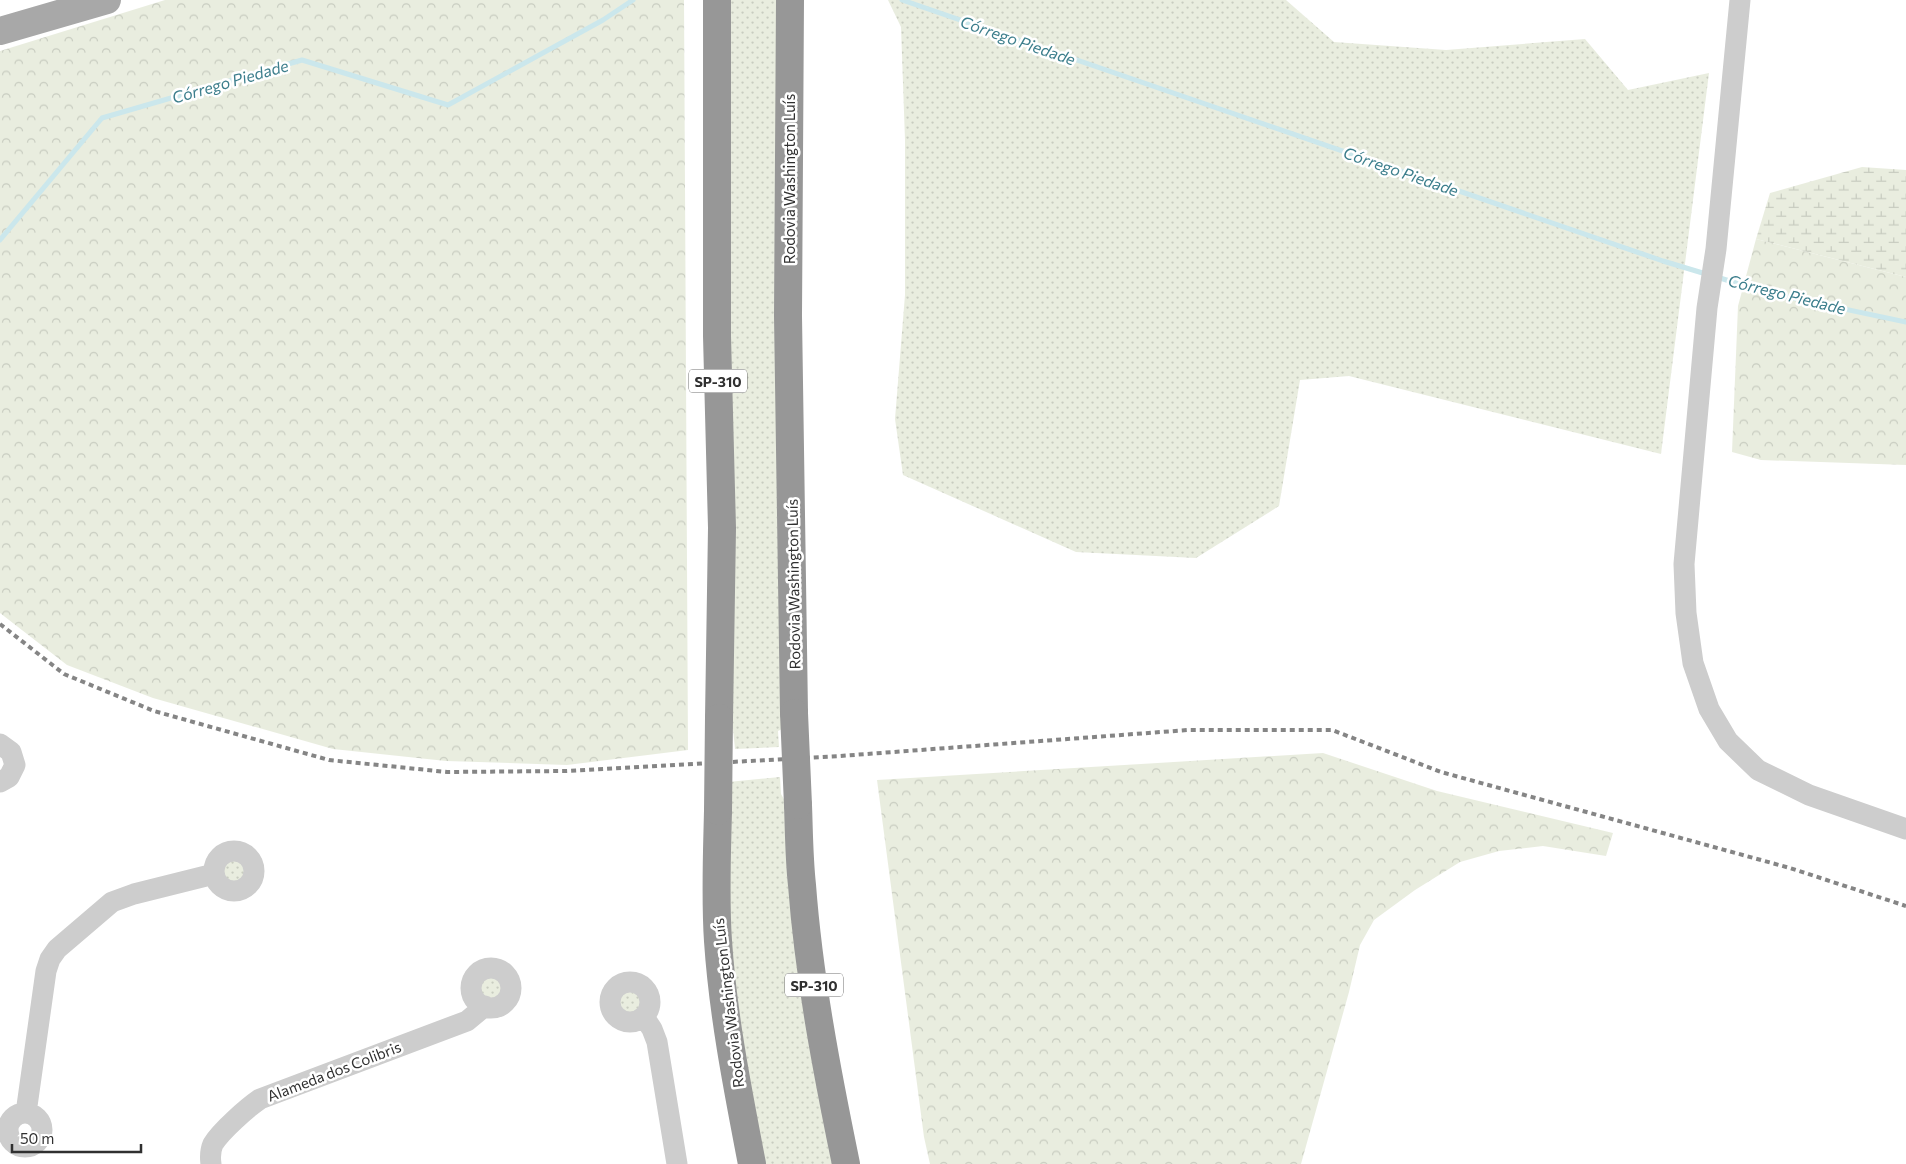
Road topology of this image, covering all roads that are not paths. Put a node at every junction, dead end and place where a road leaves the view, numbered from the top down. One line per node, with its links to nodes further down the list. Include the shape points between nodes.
1 (108, 0): 5 (main road)
2 (717, 0): 15 (highway, Rodovia Washington Luís / SP-310, bridge, via 716,336 722,528 718,942 728,1025)
3 (790, 0): 16 (highway, Rodovia Washington Luís / SP-310, bridge, via 788,316 798,804 809,950)
4 (1740, 0): 8 (street, via 1684,564 1693,663 1709,709 1728,741 1758,770 1809,795)
5 (0, 31)
6 (0, 744): 7 (street, via 11,752 15,765 9,777)
7 (0, 782)
8 (1906, 828)
9 (214, 874): 12 (street, via 117,900 53,954 46,971 26,1113 18,1114 8,1125 10,1140)
10 (484, 1006): 14 (street, Alameda dos Colibris, via 467,1021 260,1099 214,1142)
11 (644, 1017): 13 (street, via 657,1042)
12 (23, 1156)
13 (674, 1163)
14 (211, 1164)
15 (752, 1164)
16 (846, 1164)

